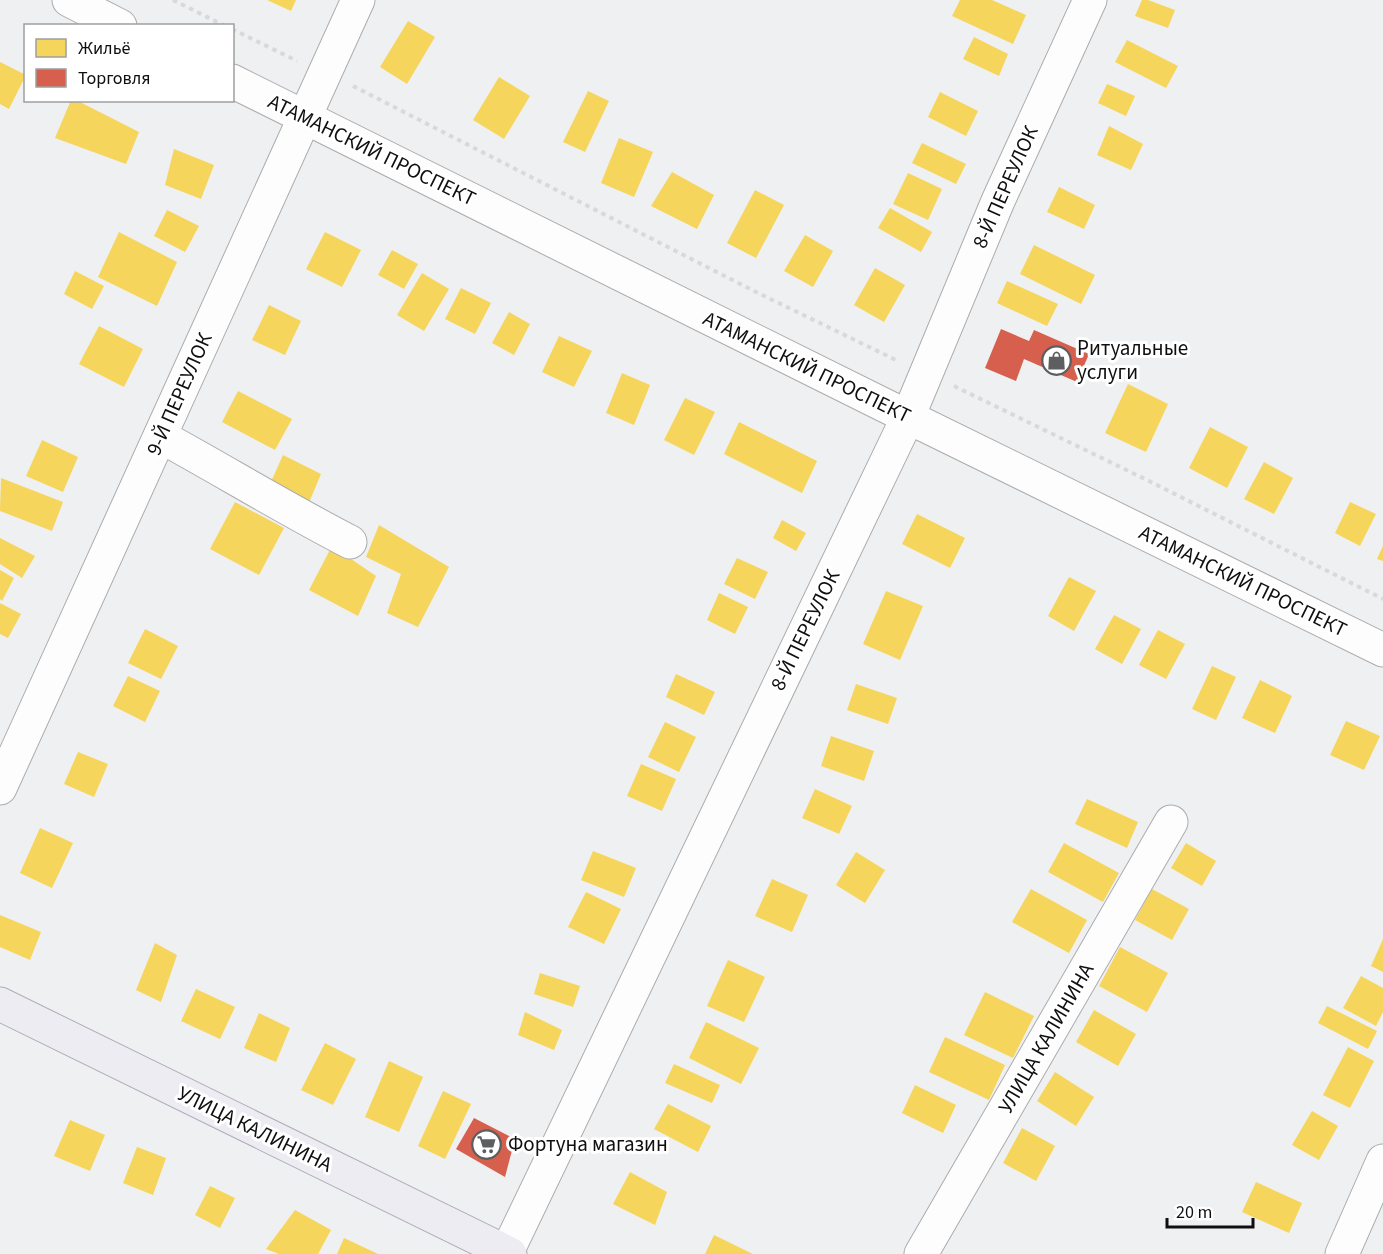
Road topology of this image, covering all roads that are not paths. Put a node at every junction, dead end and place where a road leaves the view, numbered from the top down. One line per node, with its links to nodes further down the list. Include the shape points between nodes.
1 (69, 0): 4 (street)
2 (358, 0): 6 (street, 9-Й ПЕРЕУЛОК)
3 (1090, 0): 7 (street, 8-Й ПЕРЕУЛОК, via 998,201)
4 (116, 24)
5 (234, 82): 6 (street, АТАМАНСКИЙ ПРОСПЕКТ)
6 (305, 117): 7 (street, АТАМАНСКИЙ ПРОСПЕКТ); 8 (street, 9-Й ПЕРЕУЛОК)
7 (908, 417): 10 (street, АТАМАНСКИЙ ПРОСПЕКТ); 15 (street, 8-Й ПЕРЕУЛОК)
8 (160, 436): 9 (street); 11 (street, 9-Й ПЕРЕУЛОК)
9 (350, 542)
10 (1383, 650)
11 (0, 788)
12 (1171, 822): 16 (street, УЛИЦА КАЛИНИНА)
13 (0, 1004): 15 (main road, УЛИЦА КАЛИНИНА)
14 (1383, 1161): 17 (street)
15 (508, 1254)
16 (921, 1254)
17 (1342, 1254)

